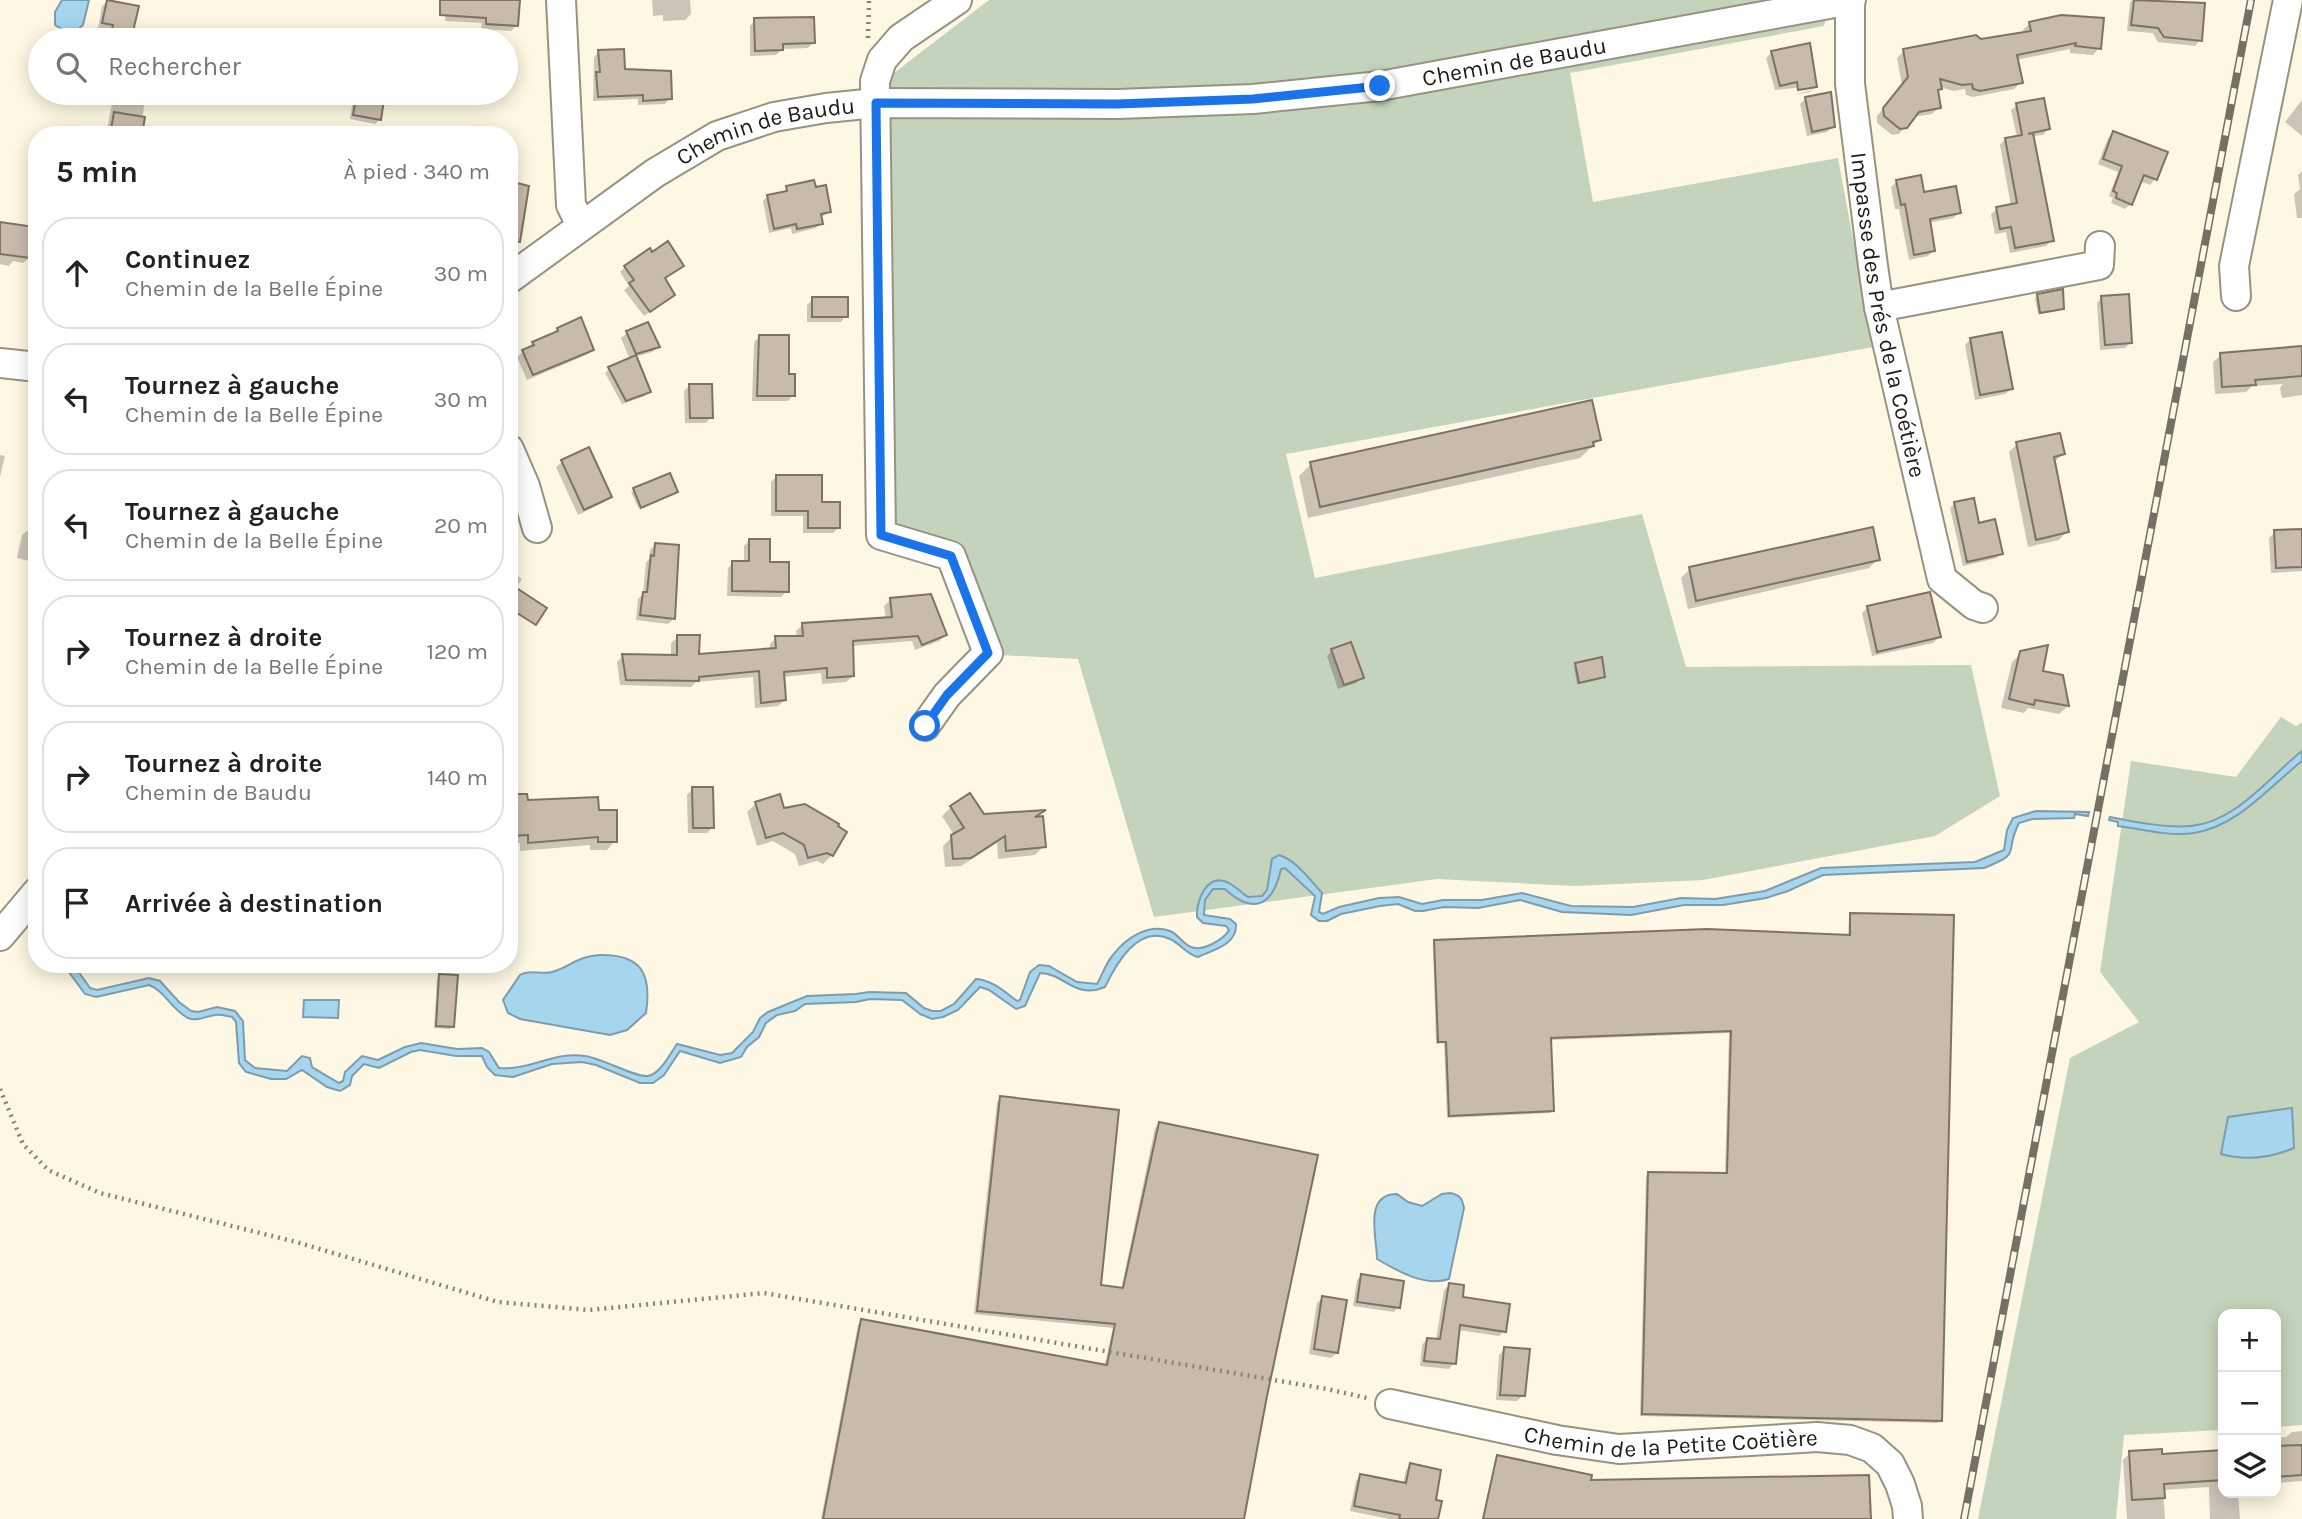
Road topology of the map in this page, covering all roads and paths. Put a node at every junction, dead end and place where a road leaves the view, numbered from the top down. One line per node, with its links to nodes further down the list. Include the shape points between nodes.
1 (561, 0): 6 (street, via 571,205)
2 (957, 0): 5 (street, via 901,38 882,60 875,81)
3 (1851, 0): 5 (street, Chemin de Baudu, via 1380,86 1253,99 1118,104); 10 (street, Impasse des Prés de la Coétière, via 1850,84)
4 (2288, 0): 9 (street, via 2234,266)
5 (876, 103): 6 (street, Chemin de Baudu, via 774,117 717,136); 16 (street, via 881,535 951,556 988,653 947,695)
6 (581, 225): 8 (street, Chemin de Baudu)
7 (2100, 246): 10 (street, via 2099,265)
8 (518, 272)
9 (2236, 296)
10 (1880, 307): 15 (street, Impasse des Prés de la Coétière, via 1942,579 1974,606)
11 (0, 363): 12 (street)
12 (28, 367)
13 (518, 470): 14 (street)
14 (537, 528)
15 (1983, 608)
16 (925, 726)
17 (28, 903): 18 (street)
18 (0, 936)
19 (0, 1089): 20 (path, via 23,1144 48,1170 100,1193 296,1242 498,1302 589,1310 764,1293 1327,1389)
20 (1390, 1404): 21 (street, Chemin de la Petite Coëtière, via 1619,1450 1817,1437 1850,1440 1872,1447 1890,1464)
21 (1908, 1519)

